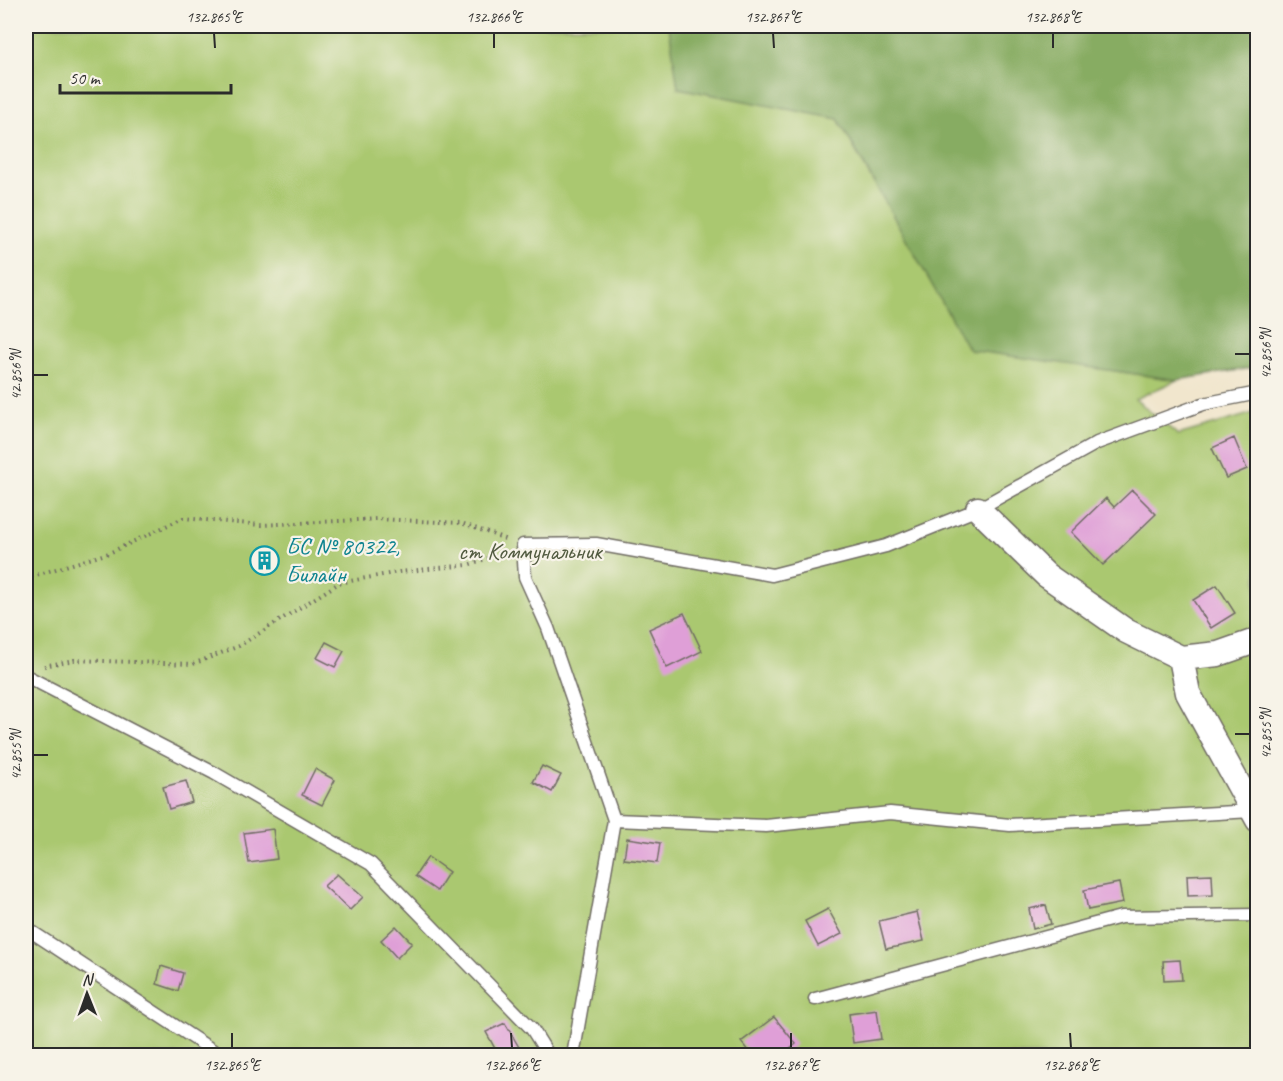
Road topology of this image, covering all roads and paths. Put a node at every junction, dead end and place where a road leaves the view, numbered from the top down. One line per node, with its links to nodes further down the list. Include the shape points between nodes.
1 (1257, 393): 2 (lane, via 1203,404 1097,443)
2 (978, 509): 3 (lane, via 886,546 772,575 596,544); 6 (street, via 1046,575 1126,631)
3 (523, 545): 4 (path, via 461,523 376,519 261,525 183,518 109,553); 7 (path, via 468,565 339,583 239,646 193,664 74,660); 9 (lane, via 525,577 548,628)
4 (26, 578)
5 (1257, 640): 6 (street, via 1218,654)
6 (1181, 658): 8 (street, via 1188,693)
7 (30, 672): 14 (lane, via 370,864 532,1029)
8 (1255, 815): 9 (lane, via 1010,825 890,813 766,826)
9 (614, 820): 15 (lane)
10 (1257, 915): 12 (lane, via 1121,917)
11 (26, 928): 13 (lane)
12 (815, 999)
13 (221, 1056)
14 (549, 1056)
15 (573, 1056)

